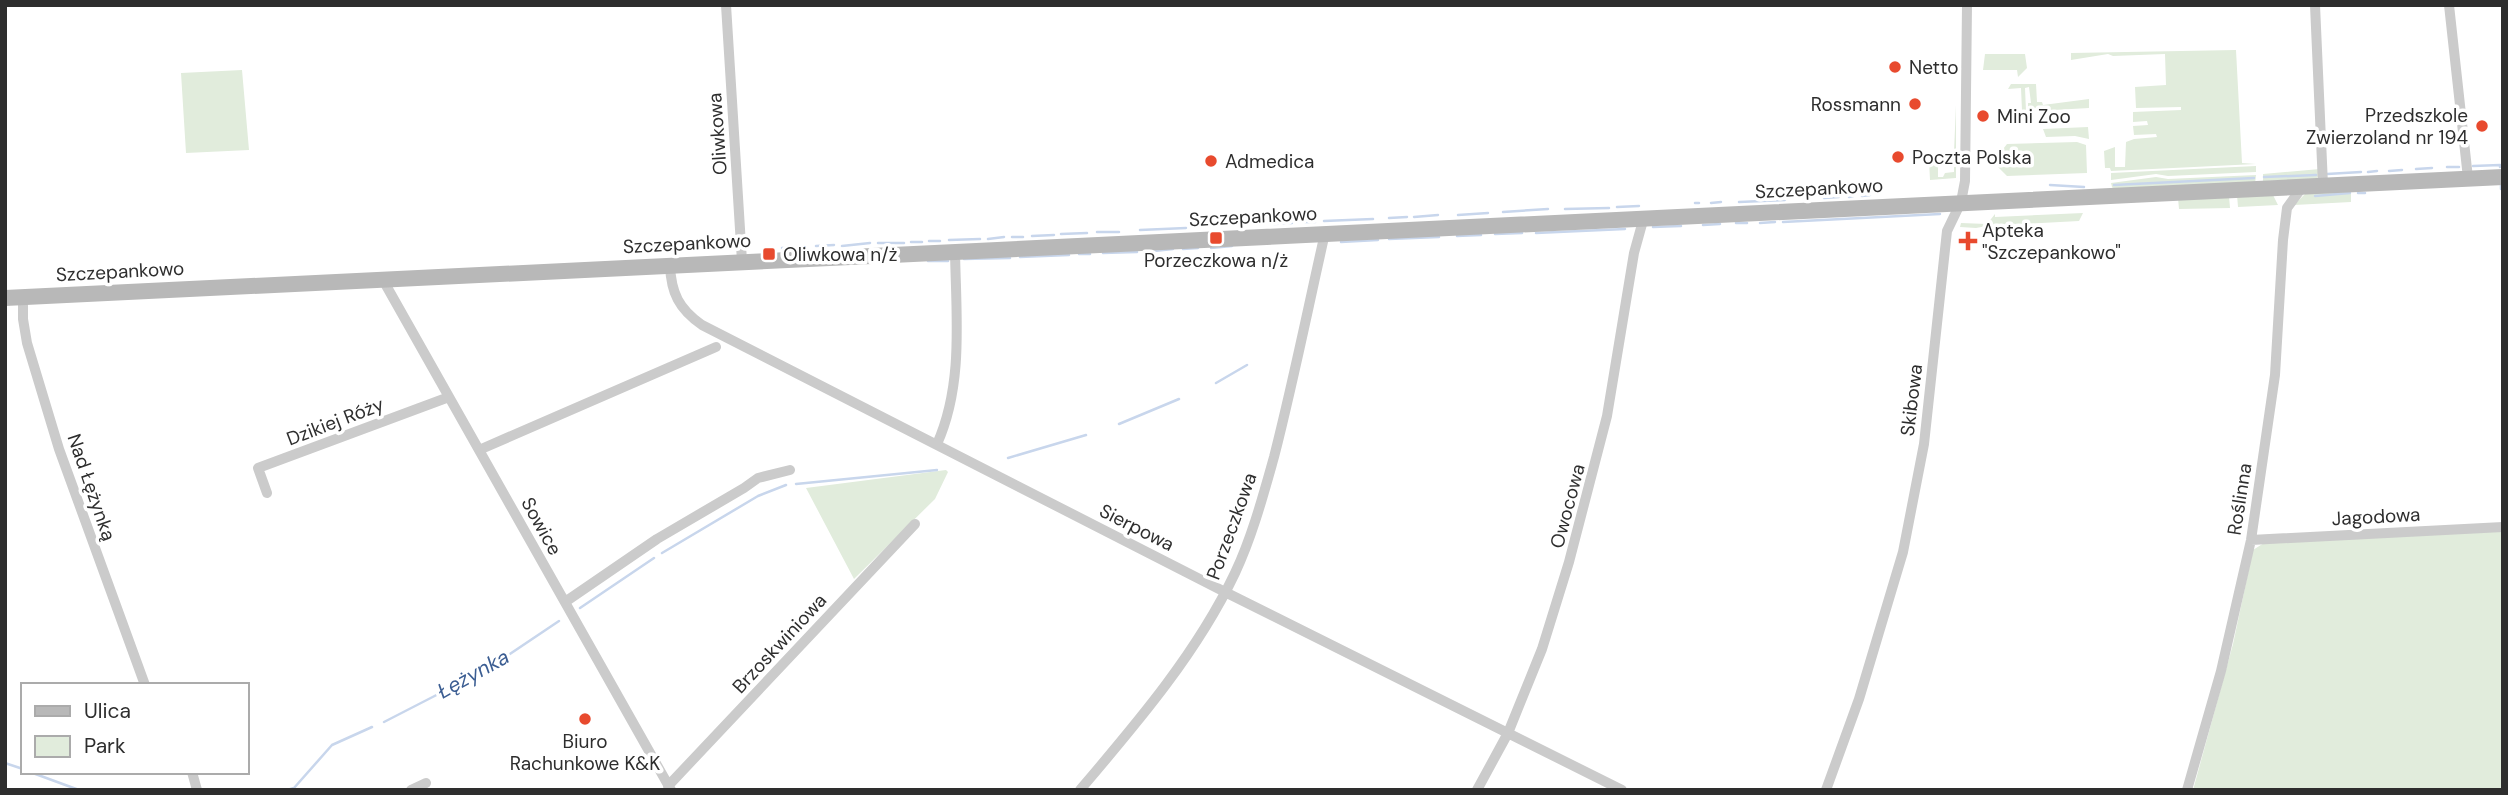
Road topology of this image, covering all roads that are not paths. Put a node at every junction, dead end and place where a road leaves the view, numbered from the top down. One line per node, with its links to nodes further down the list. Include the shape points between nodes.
1 (726, 5): 15 (street, Oliwkowa)
2 (1967, 5): 10 (street, Skibowa)
3 (2315, 5): 7 (street)
4 (2449, 5): 6 (street)
5 (2503, 177): 6 (street, Szczepankowo)
6 (2468, 178): 7 (street, Szczepankowo)
7 (2323, 185): 8 (street, Szczepankowo)
8 (2303, 186): 9 (street, Szczepankowo); 11 (street, Roślinna)
9 (2279, 187): 10 (street, Szczepankowo); 11 (street, Roślinna)
10 (1961, 202): 12 (street, Szczepankowo); 39 (street, Skibowa, via 1947,231 1924,444 1903,552)
11 (2287, 208): 28 (street, Roślinna, via 2275,375)
12 (1644, 217): 13 (street, Szczepankowo); 32 (street, Owocowa, via 1595,469 1549,627)
13 (1325, 233): 14 (street, Szczepankowo); 29 (street, Porzeczkowa, via 1269,474)
14 (955, 251): 15 (street, Szczepankowo); 22 (street, via 956,365)
15 (742, 261): 16 (street, Szczepankowo)
16 (670, 265): 17 (street, Szczepankowo); 22 (street, Sierpowa, via 676,299 702,325)
17 (383, 279): 18 (street, Szczepankowo); 21 (street, Sowice)
18 (23, 297): 19 (street, Szczepankowo); 31 (street, Nad Łężynką, via 27,343 59,449)
19 (5, 298)
20 (716, 346): 23 (street)
21 (449, 397): 23 (street, Sowice); 25 (street, Dzikiej Róży, via 258,468)
22 (937, 444): 29 (street, Sierpowa)
23 (479, 450): 30 (street, Sowice)
24 (790, 470): 30 (street, via 758,478)
25 (267, 493)
26 (915, 524): 34 (street, Brzoskwiniowa)
27 (2503, 527): 28 (street, Jagodowa)
28 (2251, 540): 40 (street, Roślinna)
29 (1226, 592): 32 (street, Sierpowa); 36 (street, Porzeczkowa, via 1154,699)
30 (565, 602): 34 (street, Sowice)
31 (144, 683)
32 (1508, 733): 37 (street, Owocowa); 38 (street, Sierpowa)
33 (426, 783): 35 (street)
34 (670, 788)
35 (411, 790)
36 (1080, 790)
37 (1477, 790)
38 (1622, 790)
39 (1826, 790)
40 (2187, 790)

